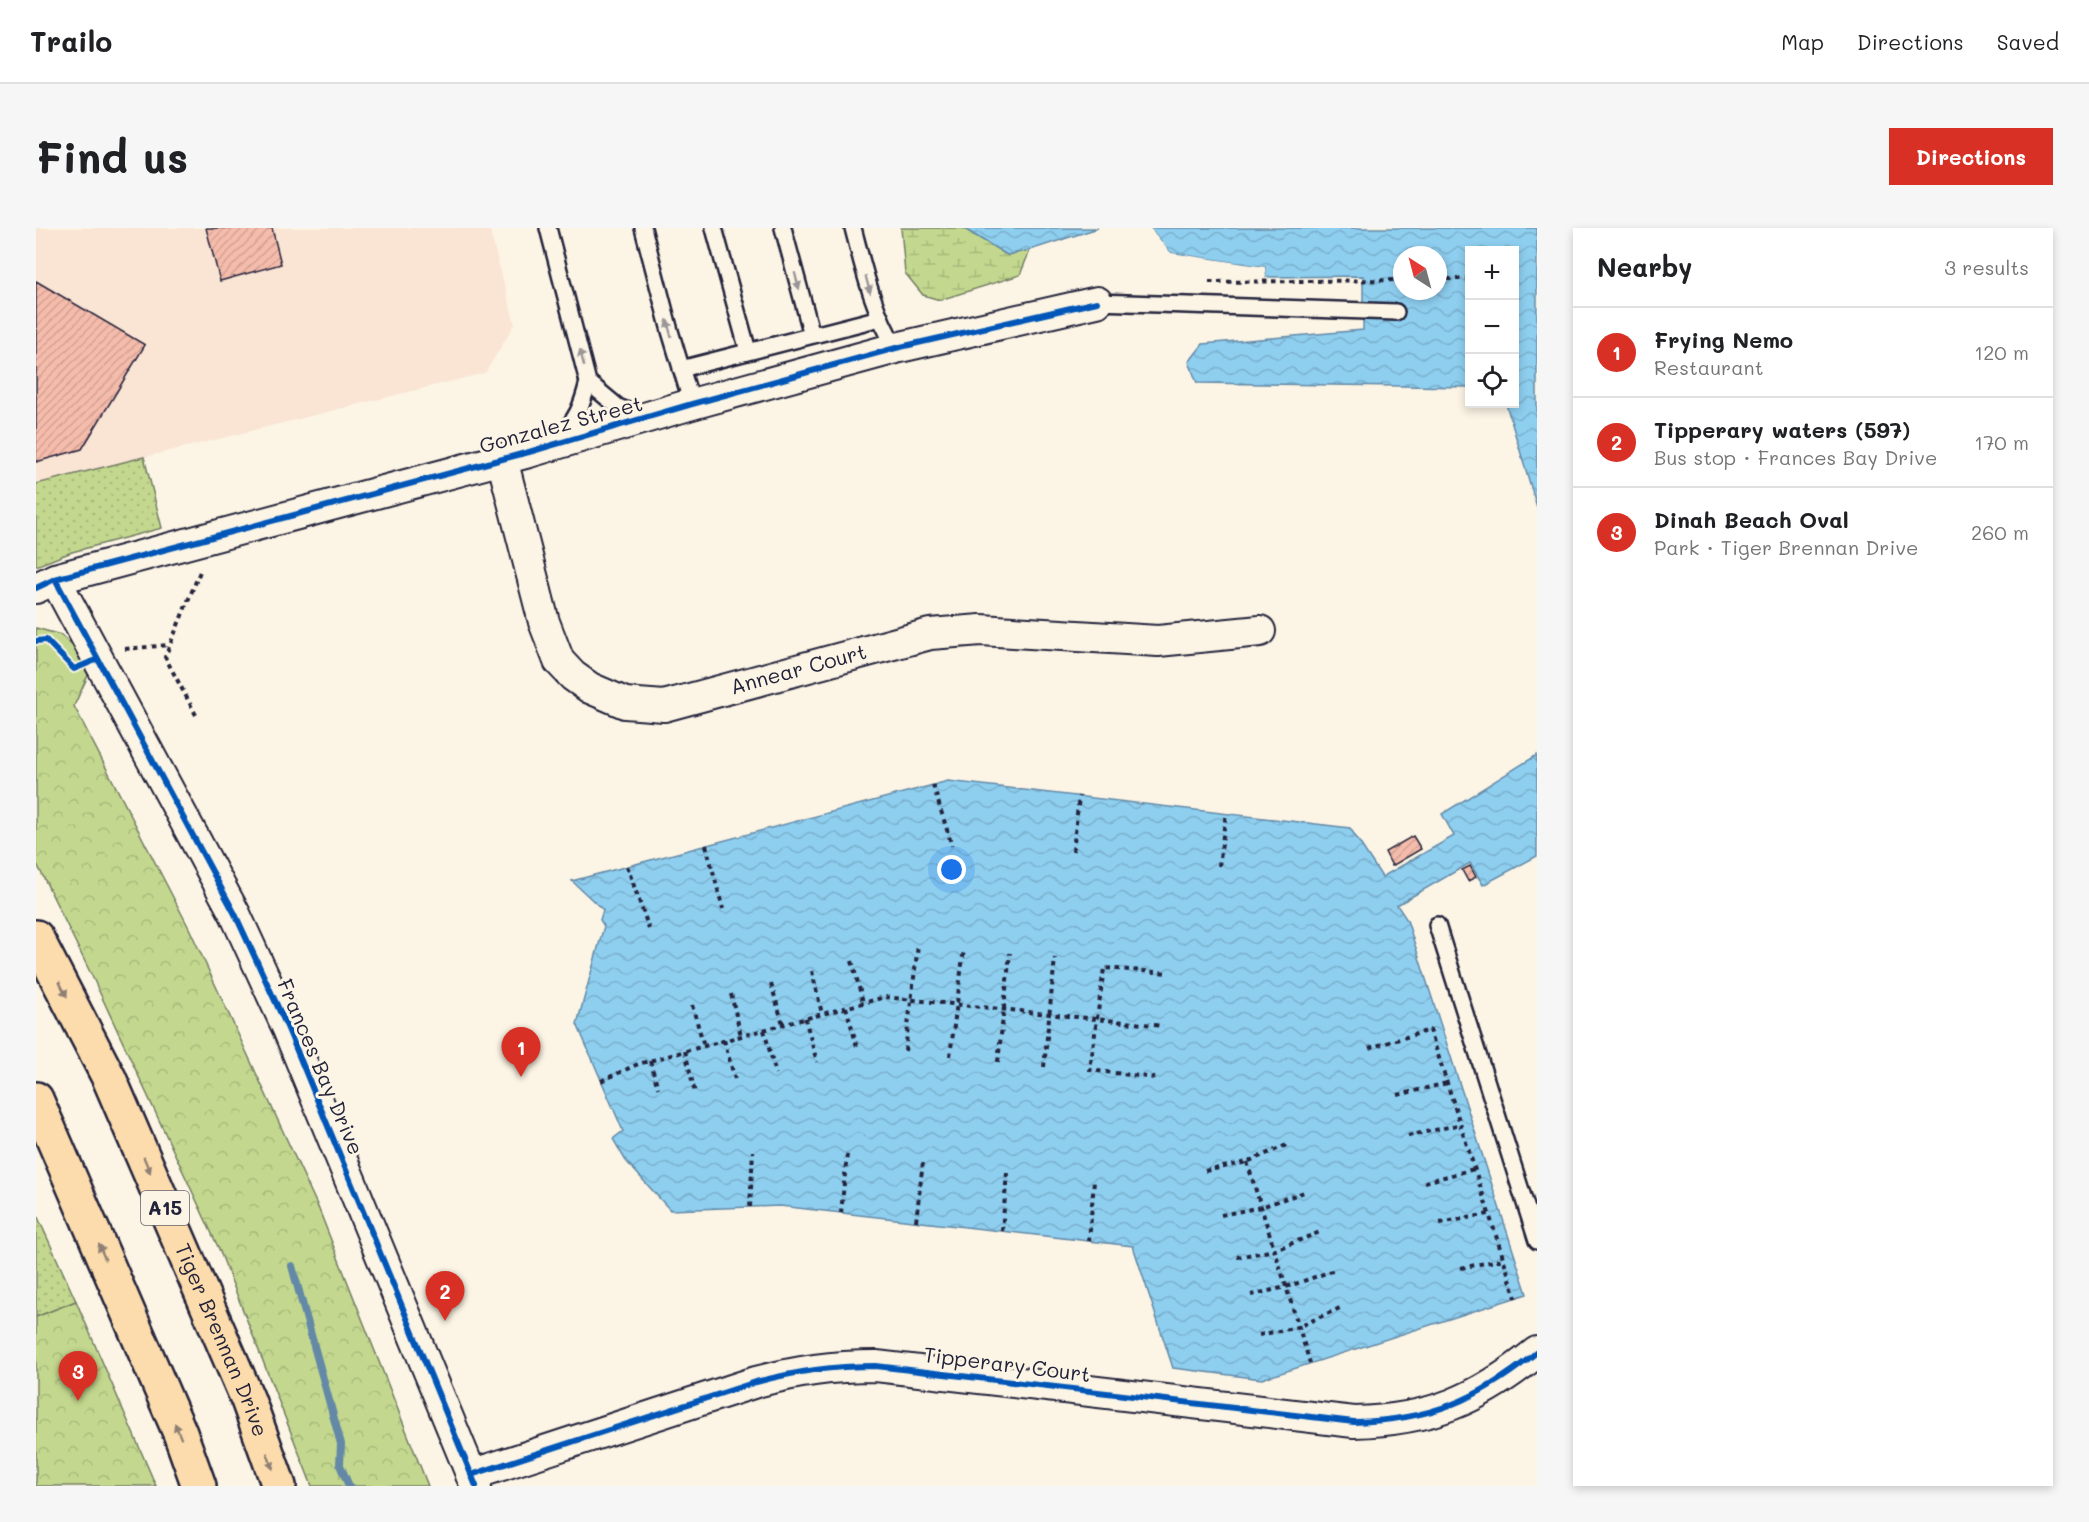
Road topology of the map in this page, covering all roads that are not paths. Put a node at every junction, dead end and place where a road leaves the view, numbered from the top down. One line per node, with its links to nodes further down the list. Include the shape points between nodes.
1 (548, 228): 13 (lane, one-way to 1)
2 (643, 228): 12 (lane, one-way to 2)
3 (714, 228): 11 (lane)
4 (783, 228): 9 (lane, one-way to 9)
5 (853, 228): 8 (lane, one-way to 8)
6 (1097, 302): 7 (lane); 10 (street, Gonzalez Street)
7 (1396, 312)
8 (880, 318): 9 (lane); 10 (lane)
9 (812, 335): 11 (lane)
10 (896, 348): 14 (street, Gonzalez Street)
11 (748, 351): 12 (lane)
12 (681, 369): 14 (lane)
13 (588, 382): 15 (lane, via 618,407 637,416); 16 (lane, via 572,424 558,437)
14 (692, 404): 15 (street, Gonzalez Street)
15 (655, 417): 16 (street, Gonzalez Street)
16 (516, 456): 17 (street, Gonzalez Street); 18 (street, Annear Court, via 544,622 558,661 591,688 625,703 664,706 930,634 981,630 1158,641)
17 (45, 583): 24 (street, Frances Bay Drive, via 98,659 235,914 288,1029)
18 (1260, 631)
19 (1437, 925): 22 (lane)
20 (36, 937): 26 (main road, Tiger Brennan Drive / A15, one-way to 26, via 109,1078 248,1400)
21 (36, 1099): 25 (main road, one-way to 21, via 180,1433)
22 (1537, 1241)
23 (1537, 1352): 24 (street, Tipperary Court, via 1497,1383 1444,1408 1413,1417 1354,1422 876,1366 838,1366 756,1382)
24 (473, 1481)
25 (199, 1486)
26 (279, 1486)

